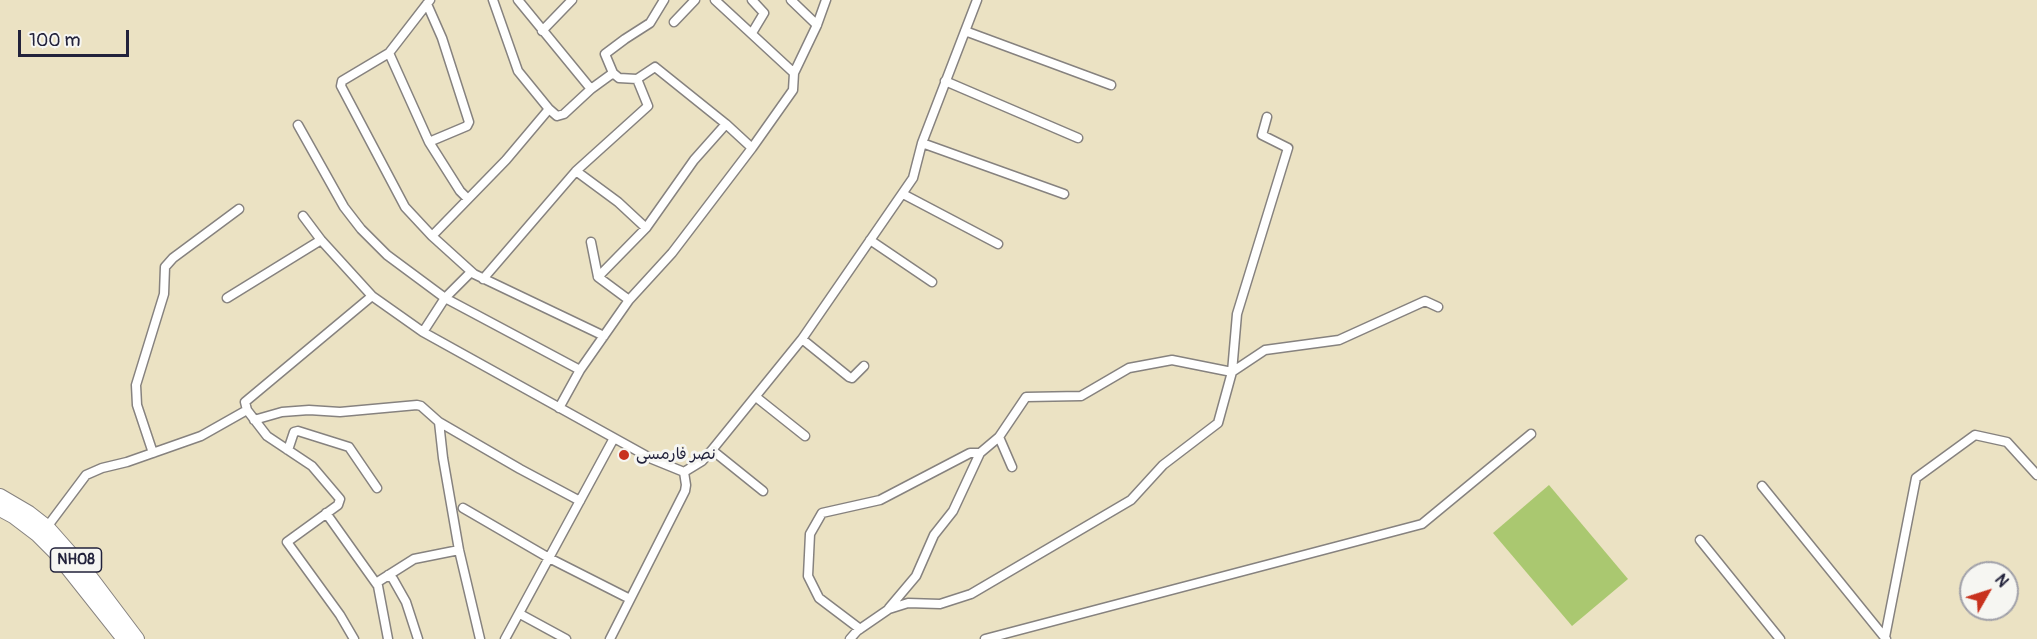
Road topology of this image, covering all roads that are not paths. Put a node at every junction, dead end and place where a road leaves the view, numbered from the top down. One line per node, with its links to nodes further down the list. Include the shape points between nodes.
1 (493, 0): 24 (street, via 518,72)
2 (518, 0): 14 (street)
3 (572, 0): 14 (street)
4 (664, 0): 18 (street, via 650,22 605,54)
5 (695, 0): 12 (street)
6 (715, 0): 16 (street)
7 (752, 0): 16 (street, via 764,13)
8 (790, 0): 13 (street)
9 (826, 0): 13 (street)
10 (977, 0): 15 (street)
11 (429, 2): 17 (street); 29 (street, via 469,122)
12 (674, 22)
13 (817, 25): 19 (street)
14 (542, 31): 23 (street)
15 (965, 31): 21 (street); 22 (street)
16 (752, 33): 19 (street)
17 (389, 53): 29 (street); 39 (street, via 340,83 405,207)
18 (613, 73): 20 (street, via 618,78); 23 (street)
19 (794, 73): 31 (street, via 793,90)
20 (637, 79): 27 (street, via 655,68); 32 (street, via 648,106)
21 (945, 81): 28 (street); 30 (street)
22 (1111, 85)
23 (591, 89): 24 (street, via 561,116)
24 (549, 109): 35 (street)
25 (1267, 117): 58 (street, via 1262,135 1288,148 1237,314)
26 (298, 124): 50 (street, via 344,207 361,229 387,255)
27 (726, 124): 31 (street); 38 (street, via 694,160)
28 (1078, 138)
29 (429, 142): 35 (street)
30 (922, 143): 33 (street, via 913,178); 34 (street)
31 (752, 148): 51 (street, via 672,253)
32 (576, 171): 38 (street); 46 (street)
33 (903, 194): 41 (street); 43 (street)
34 (1064, 194)
35 (468, 200): 39 (street)
36 (239, 209): 70 (street, via 165,267 164,294 136,385 137,405)
37 (303, 216): 40 (street)
38 (646, 228): 45 (street)
39 (432, 236): 44 (street)
40 (321, 240): 48 (street); 49 (street)
41 (870, 240): 47 (street); 55 (street)
42 (591, 242): 45 (street)
43 (998, 244)
44 (471, 272): 46 (street); 50 (street)
45 (598, 277): 51 (street)
46 (483, 279): 54 (street)
47 (932, 282)
48 (372, 296): 53 (street); 61 (street, via 245,402)
49 (227, 298)
50 (445, 298): 53 (street); 57 (street)
51 (629, 300): 54 (street)
52 (1438, 307): 58 (street, via 1425,301 1339,340 1265,350)
53 (423, 332): 60 (street)
54 (604, 336): 57 (street)
55 (802, 339): 56 (street, via 849,377); 59 (street)
56 (864, 366)
57 (580, 370): 60 (street)
58 (1232, 372): 66 (street, via 1172,360 1130,368 1081,396 1026,397); 90 (street, via 1218,423 1163,465 1131,500 971,594 940,604 908,603)
59 (756, 397): 65 (street); 69 (street)
60 (559, 408): 67 (street)
61 (247, 410): 62 (street); 70 (street, via 201,436)
62 (254, 420): 63 (street, via 282,412 340,412 417,405); 68 (street, via 267,436)
63 (439, 422): 79 (street); 85 (street)
64 (1531, 434): 104 (street, via 1422,524)
65 (806, 436)
66 (999, 436): 71 (street); 72 (street)
67 (614, 438): 73 (street); 79 (street)
68 (288, 450): 76 (street, via 294,432 298,431 349,447); 82 (street, via 312,466 340,499)
69 (712, 450): 73 (street); 77 (street)
70 (153, 453): 83 (street, via 86,475)
71 (980, 453): 90 (street, via 954,511 934,535 916,576); 92 (street, via 969,453 880,500 822,513 810,534 808,576 819,598)
72 (1012, 467)
73 (684, 472): 89 (street, via 685,491)
74 (2037, 475): 93 (street, via 2007,442 1975,435 1916,478)
75 (1762, 486): 93 (street)
76 (377, 489)
77 (763, 491)
78 (0, 496): 83 (highway, NH08)
79 (580, 501): 86 (street)
80 (463, 508): 86 (street)
81 (0, 509): 94 (highway, NH08, via 55,552)
82 (326, 513): 88 (street); 96 (street, via 287,542)
83 (47, 527): 95 (highway, NH08)
84 (1700, 540): 105 (street)
85 (459, 550): 87 (street, via 414,559); 99 (street)
86 (549, 558): 89 (street); 91 (street)
87 (388, 575): 88 (street); 98 (street, via 406,602)
88 (376, 583): 97 (street)
89 (630, 599): 102 (street)
90 (889, 609): 92 (street)
91 (520, 614): 100 (street); 101 (street)
92 (861, 629): 103 (street)
93 (1886, 638)
94 (124, 639)
95 (137, 639)
96 (354, 639)
97 (388, 639)
98 (418, 639)
99 (480, 639)
100 (505, 639)
101 (566, 639)
102 (610, 639)
103 (850, 639)
104 (985, 639)
105 (1780, 639)

